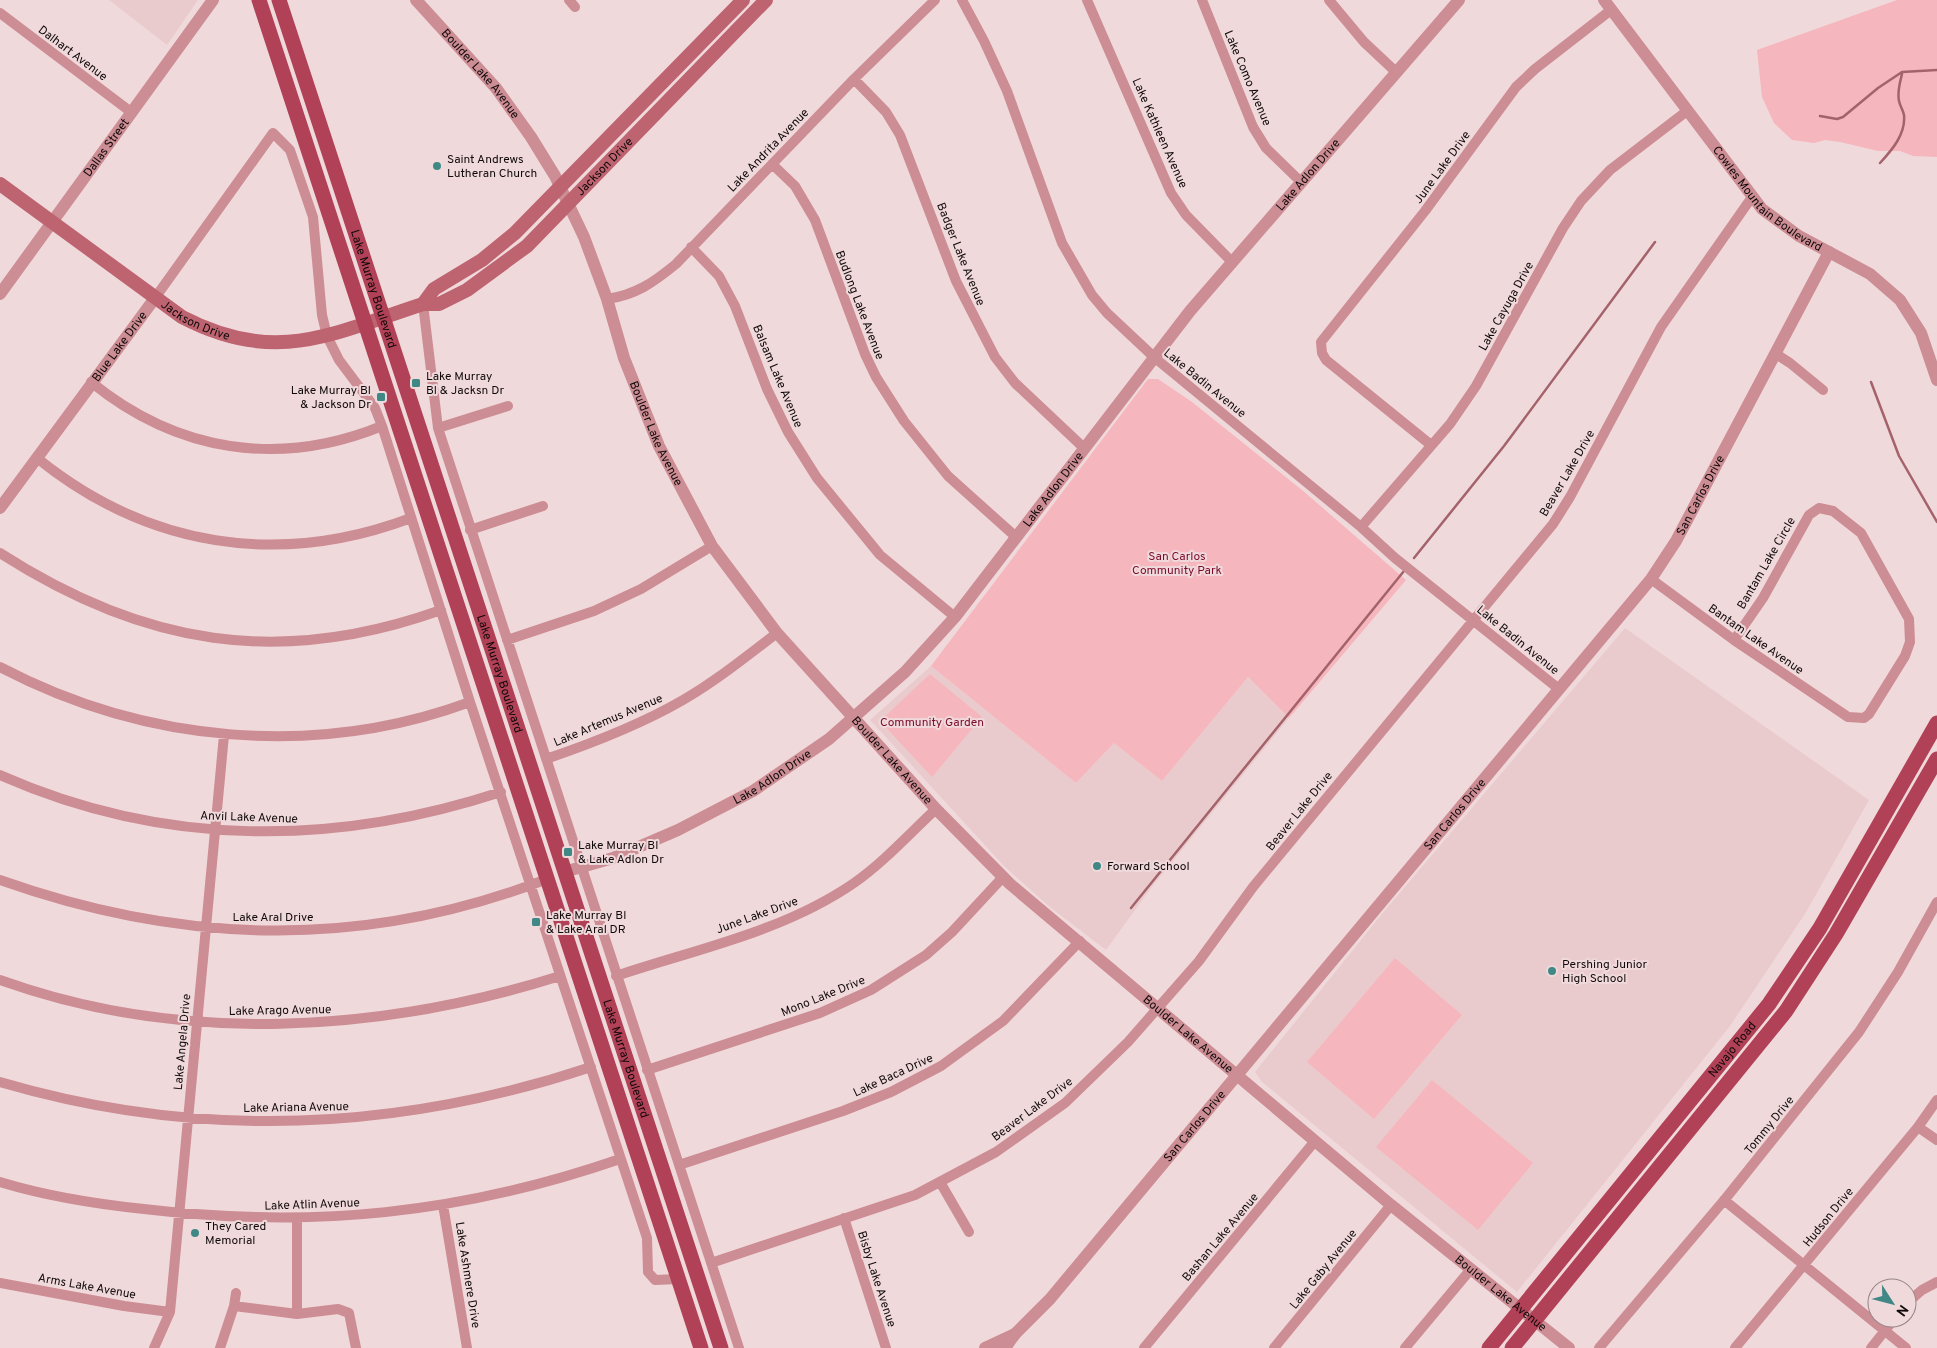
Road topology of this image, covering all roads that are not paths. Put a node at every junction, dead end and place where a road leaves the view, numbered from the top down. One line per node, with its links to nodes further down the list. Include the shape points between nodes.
1 (213, 0): 18 (street, Dallas Street)
2 (259, 0): 34 (main road, Lake Murray Boulevard)
3 (279, 0): 33 (main road, Lake Murray Boulevard)
4 (743, 0): 22 (main road, Jackson Drive)
5 (766, 0): 24 (main road, Jackson Drive)
6 (935, 0): 16 (street, Lake Andrita Avenue)
7 (962, 0): 37 (street, Lake Badin Avenue, via 1007,91 1062,243 1092,295)
8 (1087, 0): 28 (street, Lake Kathleen Avenue, via 1171,193 1186,215)
9 (1202, 0): 20 (street, Lake Como Avenue, via 1252,127 1266,148)
10 (1329, 0): 15 (street, via 1364,42)
11 (1459, 0): 15 (street, Lake Adlon Drive)
12 (419, 4): 22 (street, Boulder Lake Avenue, via 496,88 531,137)
13 (1608, 5): 17 (street, Cowles Mountain Boulevard); 44 (street, June Lake Drive, via 1516,87 1425,211 1321,342 1326,360)
14 (0, 13): 18 (street, Dalhart Avenue)
15 (1396, 72): 20 (street, Lake Adlon Drive)
16 (854, 79): 19 (street, Lake Andrita Avenue); 45 (street, Badger Lake Avenue, via 886,112 900,134 956,281 995,357 1015,384)
17 (1687, 111): 23 (street, Cowles Mountain Boulevard); 44 (street, Lake Cayuga Drive, via 1610,170 1581,200 1476,386)
18 (131, 112): 25 (street, Dallas Street)
19 (772, 164): 26 (street, Lake Andrita Avenue); 52 (street, Budlong Lake Avenue, via 794,186 815,220 864,354 904,420 948,476)
20 (1300, 182): 28 (street, Lake Adlon Drive)
21 (0, 184): 25 (main road, Jackson Drive)
22 (560, 188): 24 (street, Boulder Lake Avenue); 32 (main road, Jackson Drive, via 492,253 434,289)
23 (1752, 197): 27 (street, Cowles Mountain Boulevard, via 1762,209 1799,236); 58 (street, Beaver Lake Drive, via 1661,327 1553,524)
24 (569, 204): 31 (street, Boulder Lake Avenue); 32 (main road, Jackson Drive, via 527,246 467,290 439,304)
25 (52, 222): 29 (street, Dallas Street); 30 (main road, Jackson Drive)
26 (691, 247): 31 (street, Lake Andrita Avenue, via 676,264 648,286 628,295); 57 (street, Balsam Lake Avenue, via 723,283 767,389 788,432 817,478 880,555)
27 (1829, 252): 36 (street, San Carlos Drive); 38 (street, Cowles Mountain Boulevard, via 1870,274 1900,300 1921,333)
28 (1232, 262): 37 (street, Lake Adlon Drive)
29 (0, 294)
30 (155, 298): 35 (main road, Jackson Drive, via 197,325 237,339 279,344); 35 (street, Blue Lake Drive, via 273,133 290,150 313,217 322,315); 39 (street, Blue Lake Drive)
31 (607, 298): 53 (street, Boulder Lake Avenue, via 624,358 659,446)
32 (423, 304): 33 (main road, Jackson Drive); 43 (street, Lake Murray Boulevard)
33 (383, 317): 34 (main road, Jackson Drive); 77 (main road, Lake Murray Boulevard)
34 (365, 323): 35 (main road, Jackson Drive); 75 (main road, Lake Murray Boulevard)
35 (327, 336): 42 (street, via 339,360 375,408)
36 (1776, 354): 40 (street); 55 (street, San Carlos Drive, via 1676,541)
37 (1155, 358): 45 (street, Lake Adlon Drive); 50 (street, Lake Badin Avenue)
38 (1936, 375)
39 (91, 382): 42 (street, via 151,422 185,436 229,446 275,449 311,446); 46 (street, Blue Lake Drive)
40 (1823, 390)
41 (508, 406): 43 (street)
42 (382, 426): 49 (street)
43 (438, 428): 51 (street, Lake Murray Boulevard)
44 (1431, 445): 50 (street, Lake Cayuga Drive)
45 (1084, 448): 52 (street, Lake Adlon Drive)
46 (37, 458): 48 (street, Blue Lake Drive); 49 (street, via 112,508 168,530 220,541 263,545 327,541 370,532)
47 (543, 506): 51 (street)
48 (0, 508)
49 (411, 518): 56 (street)
50 (1361, 527): 58 (street, Lake Badin Avenue)
51 (470, 530): 60 (street, Lake Murray Boulevard)
52 (1016, 537): 57 (street, Lake Adlon Drive)
53 (712, 546): 59 (street, Boulder Lake Avenue); 60 (street, via 641,588 594,611)
54 (0, 553): 56 (street, via 46,582 113,613 160,628 216,638 279,642 326,638 380,629)
55 (1651, 579): 61 (street, Bantam Lake Avenue); 63 (street, San Carlos Drive)
56 (441, 610): 64 (street)
57 (954, 617): 65 (street, Lake Adlon Drive, via 906,672)
58 (1474, 620): 63 (street, Lake Badin Avenue); 89 (street, Beaver Lake Drive, via 1258,881 1199,961)
59 (777, 633): 65 (street, Boulder Lake Avenue); 69 (street, Lake Artemus Avenue, via 684,700 590,744)
60 (507, 640): 69 (street, Lake Murray Boulevard)
61 (1734, 640): 66 (street, Bantam Lake Avenue); 66 (street, Bantam Lake Circle, via 1763,598 1809,515 1824,508 1838,515 1862,533 1906,612 1911,634 1905,656 1869,714 1864,718)
62 (0, 667): 68 (street, via 68,698 117,715)
63 (1559, 689): 93 (street, San Carlos Drive)
64 (470, 702): 68 (street, via 412,720 352,732 299,736); 72 (street)
65 (854, 717): 73 (street, Boulder Lake Avenue); 76 (street, Lake Adlon Drive, via 788,769 728,805 634,850)
66 (1848, 717)
67 (1937, 723): 120 (main road, Navajo Road, via 1820,928 1769,1004)
68 (224, 735): 74 (street, Lake Angela Drive)
69 (546, 759): 76 (street, Lake Murray Boulevard)
70 (1937, 759): 123 (main road, Navajo Road, via 1836,934 1786,1011)
71 (0, 775): 74 (street, Anvil Lake Avenue, via 94,808 152,822)
72 (501, 792): 74 (street, Anvil Lake Avenue, via 424,815 358,827 299,832); 81 (street)
73 (936, 810): 78 (street, Boulder Lake Avenue); 87 (street, June Lake Drive, via 871,870 811,909 772,926)
74 (215, 830): 84 (street, Lake Angela Drive)
75 (538, 852): 77 (main road); 79 (main road, Lake Murray Boulevard)
76 (582, 868): 77 (street, Lake Adlon Drive); 87 (street, Lake Murray Boulevard)
77 (564, 872): 82 (main road, Lake Murray Boulevard)
78 (1002, 877): 85 (street, Boulder Lake Avenue); 92 (street, Mono Lake Drive, via 952,932 926,955 872,990 820,1013)
79 (547, 879): 81 (street, Lake Aral Drive); 82 (main road); 114 (main road, Lake Murray Boulevard)
80 (0, 880): 84 (street, Lake Aral Drive, via 114,914)
81 (530, 885): 84 (street, Lake Aral Drive, via 453,909 376,924 295,930); 86 (street)
82 (573, 898): 131 (main road, Lake Murray Boulevard)
83 (1937, 902): 104 (street, Tommy Drive, via 1898,972 1859,1032)
84 (205, 928): 90 (street, Lake Angela Drive)
85 (1080, 941): 89 (street, Boulder Lake Avenue); 101 (street, Lake Baca Drive, via 1002,1021 941,1066 891,1092 843,1111)
86 (560, 976): 90 (street, Lake Arago Avenue, via 485,998 372,1018 287,1024); 91 (street)
87 (616, 976): 92 (street, Lake Murray Boulevard)
88 (0, 980): 90 (street, Lake Arago Avenue, via 99,1007)
89 (1159, 1007): 93 (street, Boulder Lake Avenue); 103 (street, Beaver Lake Drive, via 1102,1070 1065,1103 996,1152)
90 (197, 1021): 96 (street, Lake Angela Drive)
91 (591, 1068): 96 (street, Lake Ariana Avenue, via 493,1096 392,1114 312,1122); 100 (street)
92 (647, 1070): 101 (street, Lake Murray Boulevard)
93 (1237, 1076): 99 (street, Boulder Lake Avenue); 125 (street, San Carlos Drive, via 1050,1299)
94 (0, 1082): 96 (street, Lake Ariana Avenue, via 84,1103)
95 (1937, 1100): 97 (street, Hudson Drive)
96 (188, 1118): 107 (street, Lake Angela Drive)
97 (1918, 1127): 98 (street); 112 (street, Hudson Drive)
98 (1937, 1140)
99 (1316, 1141): 106 (street, Boulder Lake Avenue); 136 (street, Bashan Lake Avenue)
100 (620, 1158): 105 (street, Lake Atlin Avenue, via 551,1181); 114 (street, via 647,1238 648,1272 655,1280)
101 (678, 1165): 111 (street, Lake Murray Boulevard)
102 (0, 1182): 107 (street, Lake Atlin Avenue, via 88,1202)
103 (940, 1182): 108 (street, Beaver Lake Drive, via 914,1195); 110 (street)
104 (1724, 1200): 112 (street); 142 (street, Tommy Drive)
105 (443, 1205): 109 (street, Lake Atlin Avenue, via 370,1215); 129 (street, Lake Ashmere Drive)
106 (1391, 1206): 113 (street, Boulder Lake Avenue); 137 (street, Lake Gaby Avenue)
107 (180, 1214): 109 (street, Lake Atlin Avenue); 121 (street, Lake Angela Drive)
108 (844, 1218): 111 (street, Beaver Lake Drive); 133 (street, Bisby Lake Avenue)
109 (297, 1219): 122 (street)
110 (968, 1232)
111 (711, 1263): 132 (street, Lake Murray Boulevard)
112 (1805, 1264): 124 (street); 143 (street, Hudson Drive)
113 (1471, 1269): 120 (street, Boulder Lake Avenue); 138 (street)
114 (678, 1279): 130 (main road, Lake Murray Boulevard)
115 (1937, 1282): 118 (street)
116 (0, 1283): 121 (street, Arms Lake Avenue)
117 (236, 1293): 119 (street)
118 (1917, 1294)
119 (234, 1306): 122 (street); 127 (street)
120 (1521, 1309): 123 (street, Boulder Lake Avenue); 139 (main road, Navajo Road)
121 (170, 1312): 126 (street, Lake Angela Drive)
122 (297, 1314): 128 (street, via 338,1309 349,1312)
123 (1535, 1321): 140 (main road, Navajo Road); 141 (street, Boulder Lake Avenue)
124 (1885, 1330): 144 (street); 145 (street)
125 (1016, 1334): 134 (street, San Carlos Drive); 135 (street, San Carlos Drive)
126 (154, 1348)
127 (220, 1348)
128 (356, 1348)
129 (467, 1348)
130 (702, 1348)
131 (721, 1348)
132 (738, 1348)
133 (886, 1348)
134 (985, 1348)
135 (1005, 1348)
136 (1144, 1348)
137 (1274, 1348)
138 (1405, 1348)
139 (1489, 1348)
140 (1512, 1348)
141 (1569, 1348)
142 (1599, 1348)
143 (1735, 1348)
144 (1871, 1348)
145 (1906, 1348)

